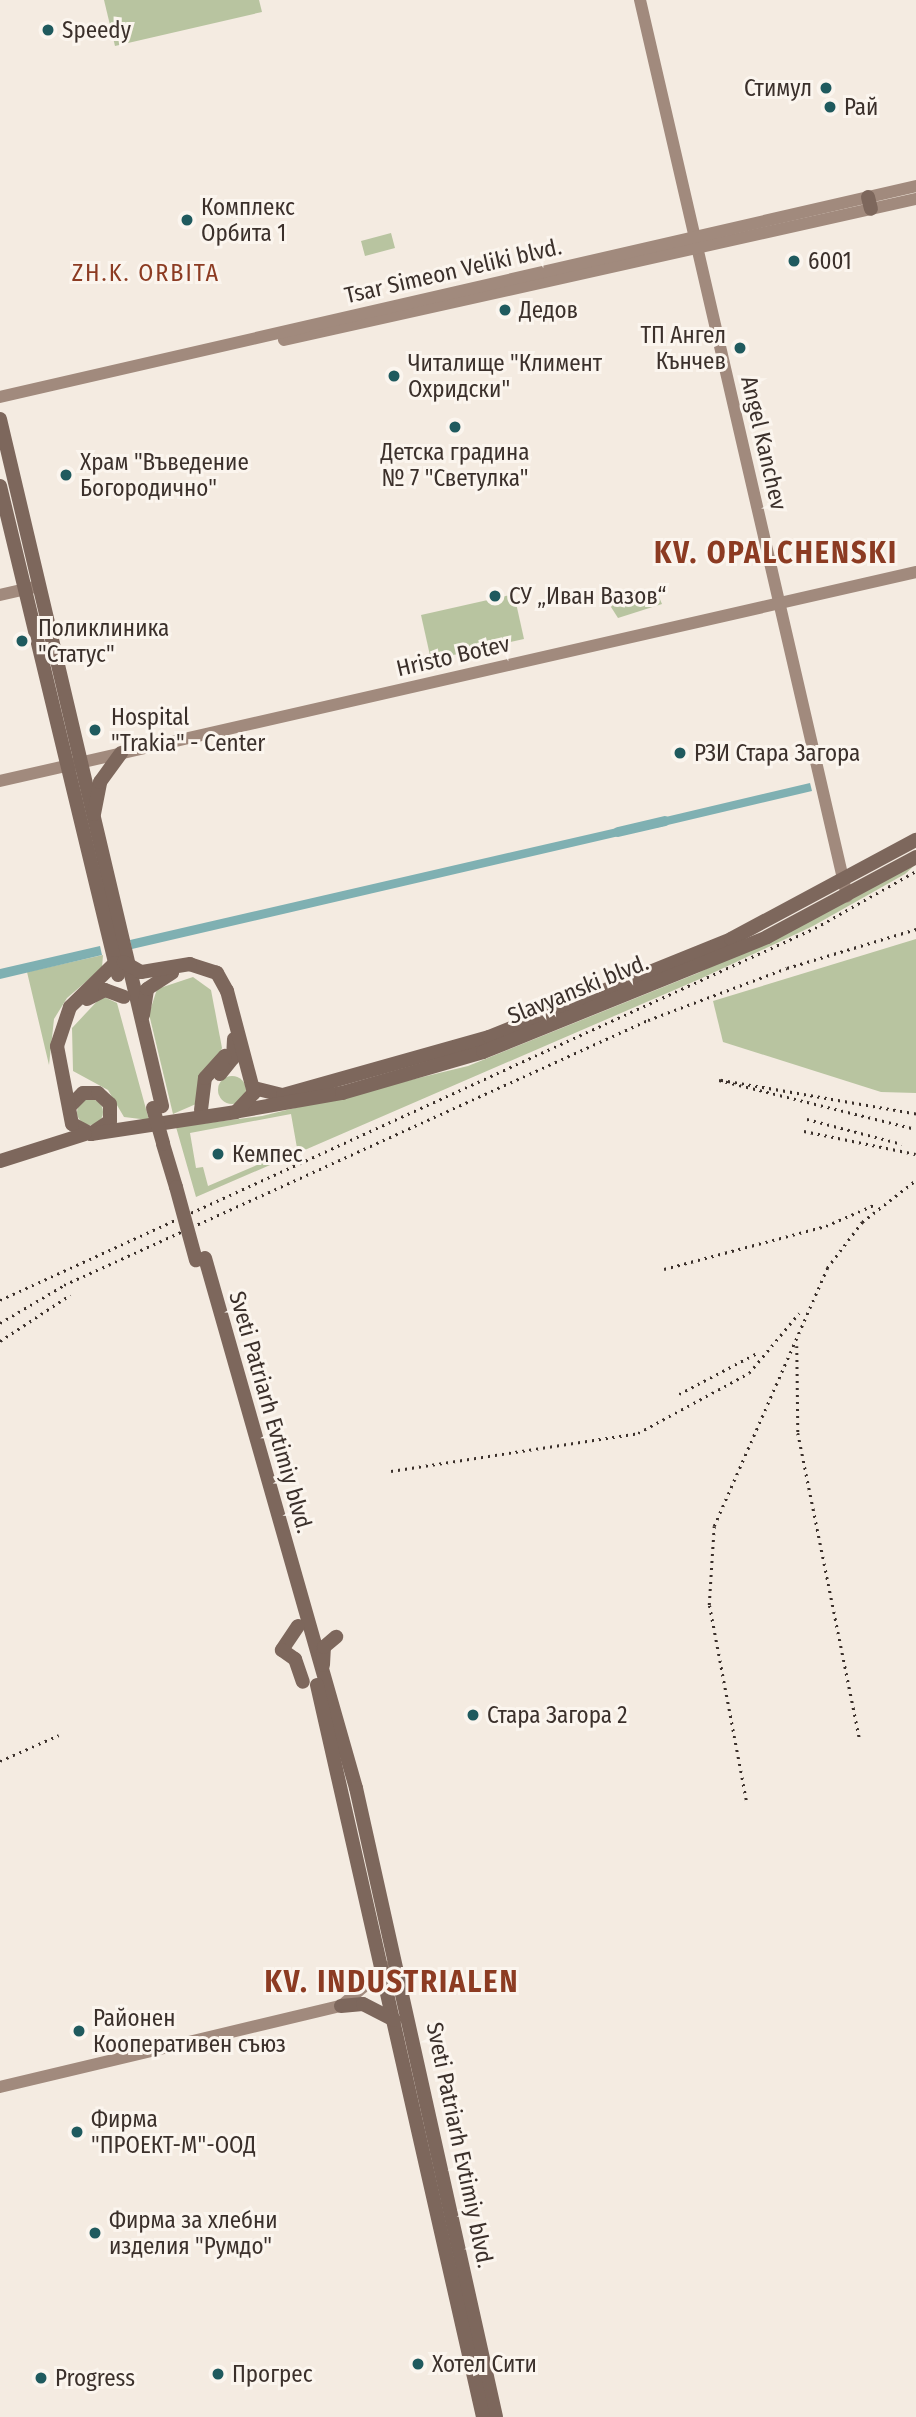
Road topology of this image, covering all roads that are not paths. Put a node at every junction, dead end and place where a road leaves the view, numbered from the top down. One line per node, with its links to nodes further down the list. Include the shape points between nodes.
1 (640, 0): 5 (street, Angel Kanchev)
2 (916, 186): 4 (street, Tsar Simeon Veliki blvd.)
3 (916, 199): 4 (street, Tsar Simeon Veliki blvd.)
4 (870, 203): 5 (street, Tsar Simeon Veliki blvd.)
5 (696, 242): 6 (street, Tsar Simeon Veliki blvd.); 7 (street, Tsar Simeon Veliki blvd.); 14 (street, Angel Kanchev)
6 (0, 397)
7 (0, 404)
8 (0, 419): 11 (main road, Sveti Patriarh Evtimiy blvd.)
9 (0, 486): 12 (main road, Sveti Patriarh Evtimiy blvd.)
10 (916, 572): 14 (street, Hristo Botev)
11 (40, 585): 12 (street); 16 (main road, Sveti Patriarh Evtimiy blvd.)
12 (23, 589): 13 (street); 16 (main road, Sveti Patriarh Evtimiy blvd.)
13 (0, 595)
14 (780, 603): 15 (street, Hristo Botev); 21 (street, Angel Kanchev)
15 (121, 753): 16 (street, Hristo Botev); 18 (main road, via 100,782)
16 (72, 764): 17 (street, Hristo Botev); 18 (main road, Sveti Patriarh Evtimiy blvd.); 22 (main road)
17 (0, 781)
18 (93, 822): 22 (main road, Sveti Patriarh Evtimiy blvd.)
19 (916, 840): 21 (main road, Slavyanski blvd.)
20 (916, 857): 21 (main road, Slavyanski blvd.)
21 (846, 890): 27 (main road, Slavyanski blvd., via 466,1045 279,1096); 31 (main road, Slavyanski blvd., via 755,942 483,1052 342,1093)
22 (118, 955): 23 (main road, Sveti Patriarh Evtimiy blvd.); 25 (main road, Sveti Patriarh Evtimiy blvd.); 27 (main road, via 141,972 190,964 217,974 227,991); 32 (main road, via 75,1001 61,1025 58,1061)
23 (124, 997): 29 (main road, via 100,992 69,1024 68,1075); 30 (main road, Sveti Patriarh Evtimiy blvd.)
24 (223, 999): 25 (main road, via 218,985 199,971 159,978 143,997); 26 (main road, via 235,1052); 33 (main road, via 227,1049 205,1078)
25 (145, 1044): 30 (main road, Sveti Patriarh Evtimiy blvd.)
26 (220, 1073): 27 (main road, via 236,1070); 28 (main road)
27 (251, 1082): 31 (main road, via 250,1103)
28 (212, 1089): 31 (main road); 33 (main road)
29 (92, 1092): 32 (main road); 34 (main road, via 107,1099)
30 (158, 1107): 39 (main road, Sveti Patriarh Evtimiy blvd., bridge)
31 (233, 1111): 33 (main road, Slavyanski blvd.)
32 (70, 1112): 36 (main road); 37 (main road)
33 (195, 1114): 35 (main road, Slavyanski blvd.)
34 (112, 1115): 35 (main road); 36 (main road, via 105,1128)
35 (138, 1128): 36 (main road, Slavyanski blvd.)
36 (88, 1134): 37 (main road, Slavyanski blvd.)
37 (45, 1150): 38 (main road, Slavyanski blvd.)
38 (0, 1161)
39 (302, 1625): 40 (main road, Sveti Patriarh Evtimiy blvd.); 40 (main road, via 322,1636 336,1637 324,1647); 41 (main road, via 282,1650 295,1659); 43 (main road, Sveti Patriarh Evtimiy blvd.)
40 (324, 1677): 42 (main road, Sveti Patriarh Evtimiy blvd.)
41 (303, 1682)
42 (398, 1964): 43 (street); 48 (main road, Sveti Patriarh Evtimiy blvd.)
43 (383, 1968): 44 (street); 45 (main road, Sveti Patriarh Evtimiy blvd.)
44 (341, 2006): 45 (main road, via 363,2004); 46 (street)
45 (394, 2020): 47 (main road, Sveti Patriarh Evtimiy blvd.)
46 (0, 2087)
47 (483, 2417)
48 (496, 2417)

